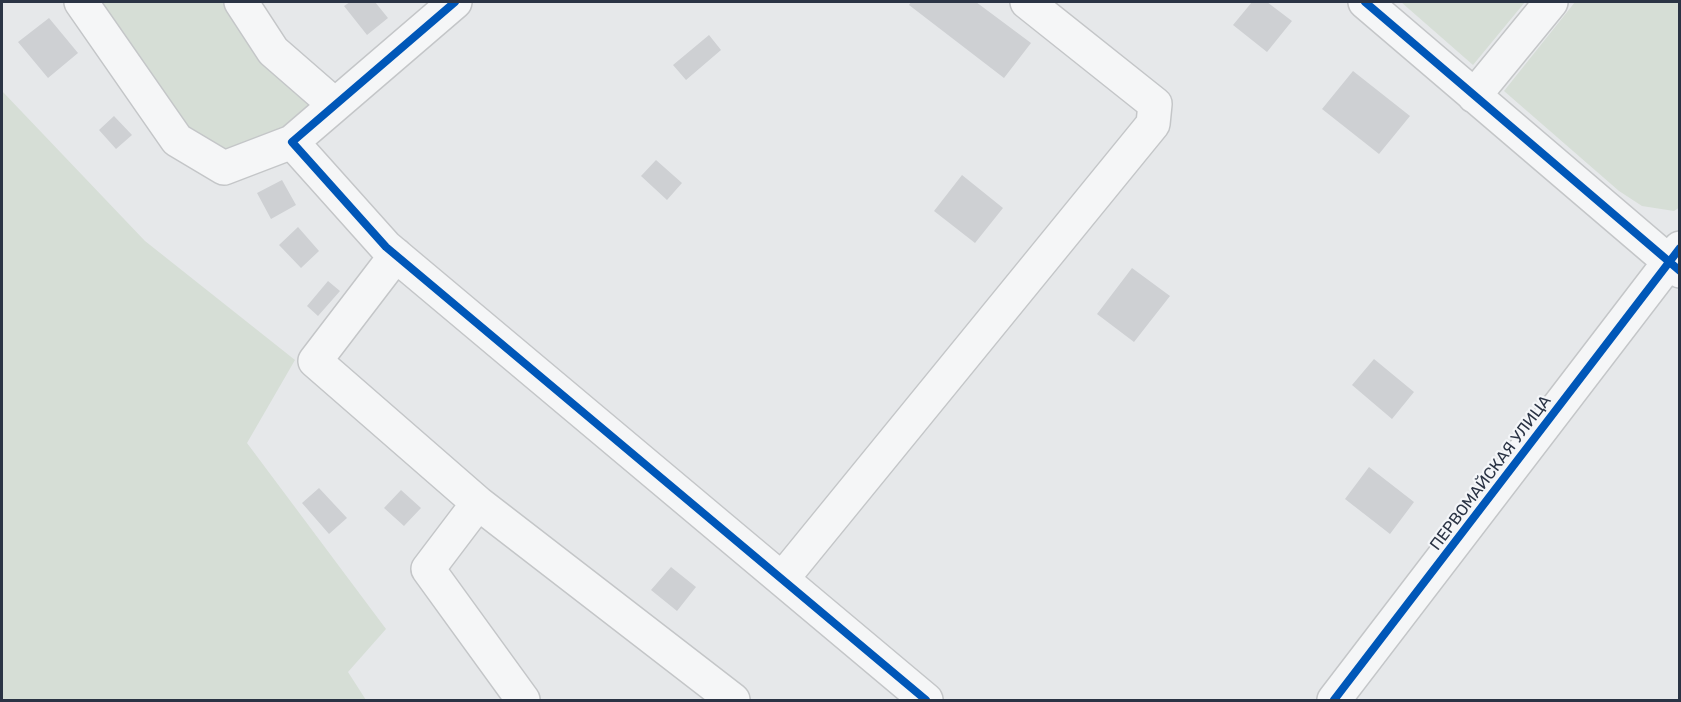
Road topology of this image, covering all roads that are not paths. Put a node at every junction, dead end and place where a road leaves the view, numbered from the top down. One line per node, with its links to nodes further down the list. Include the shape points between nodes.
1 (81, 2): 9 (street, via 177,140 224,168)
2 (241, 2): 8 (street, via 273,51)
3 (455, 2): 8 (street)
4 (1027, 2): 13 (street, via 1155,104 1153,124)
5 (1365, 2): 7 (street)
6 (1551, 2): 7 (street)
7 (1474, 96): 11 (street)
8 (335, 105): 9 (street)
9 (292, 142): 10 (street)
10 (396, 255): 12 (street, via 315,362); 13 (street)
11 (1676, 260): 17 (street, ПЕРВОМАЙСКАЯ УЛИЦА)
12 (478, 503): 14 (street, via 428,569); 15 (street)
13 (782, 579): 16 (street)
14 (523, 700)
15 (733, 700)
16 (926, 700)
17 (1334, 700)

